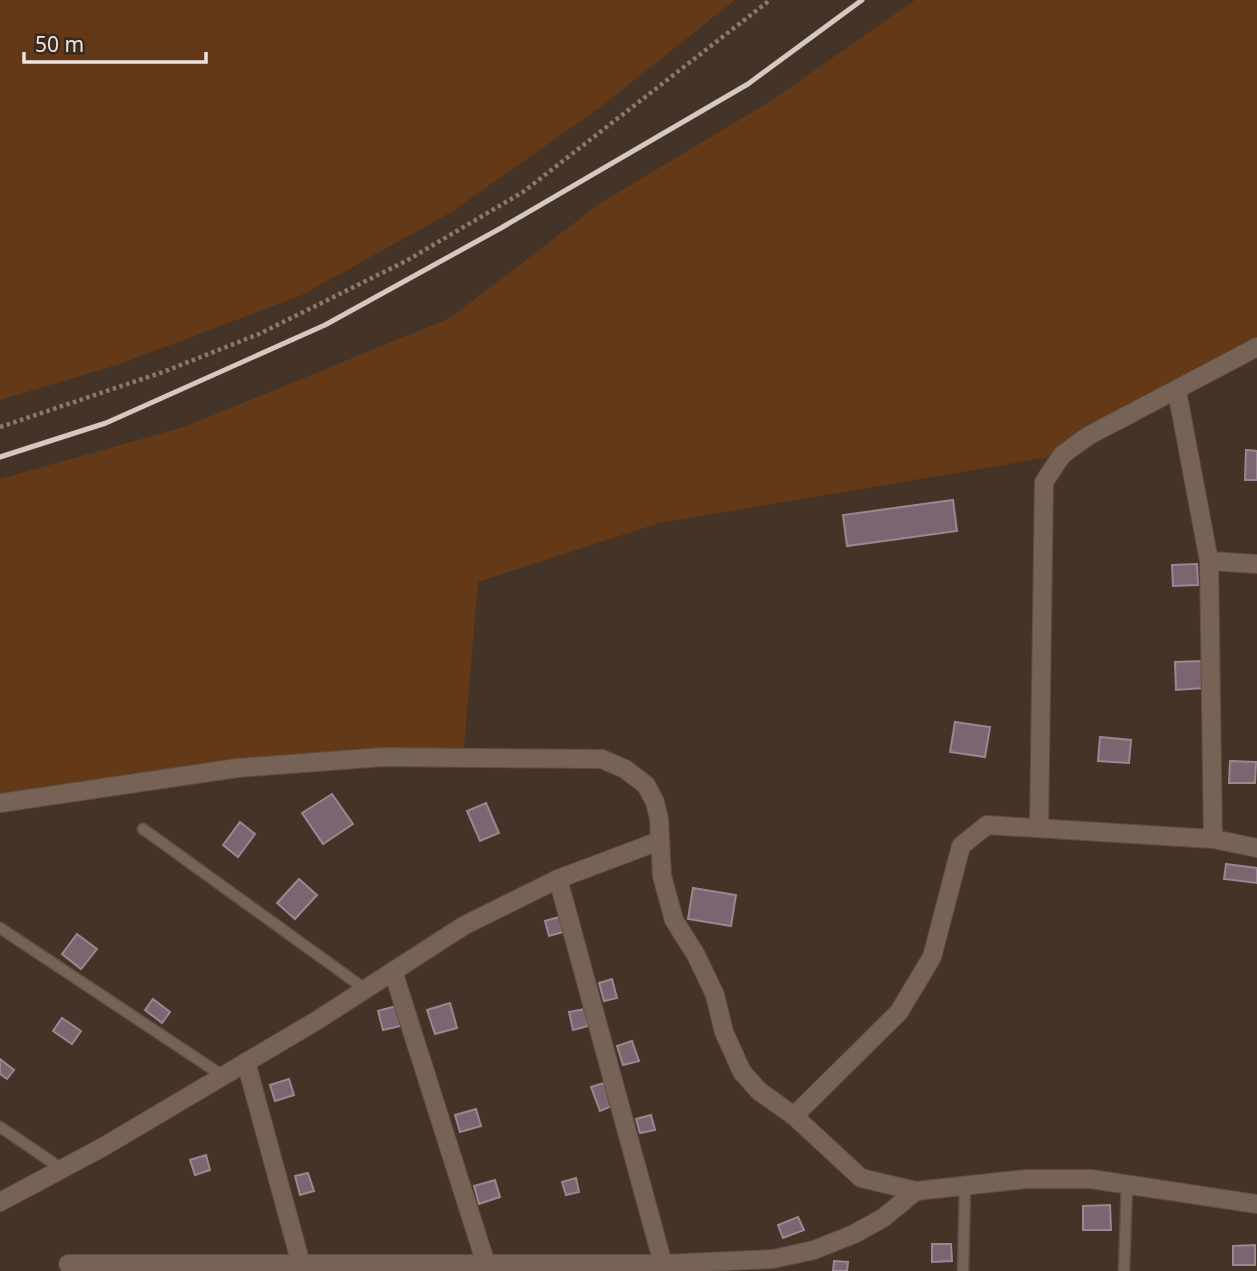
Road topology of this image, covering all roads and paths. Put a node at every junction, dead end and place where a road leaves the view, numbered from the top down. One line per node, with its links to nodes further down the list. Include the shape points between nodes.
1 (770, 0): 4 (path, via 523,192 406,261 259,334)
2 (1257, 347): 3 (street)
3 (1177, 391): 5 (street); 8 (street, via 1088,436 1062,455 1044,482)
4 (0, 427)
5 (1209, 562): 6 (street); 10 (street)
6 (1257, 564)
7 (0, 803): 11 (street, via 237,768 383,757 602,759 646,785 659,819)
8 (1039, 828): 10 (street); 19 (street, via 987,825 961,846 932,957 899,1013)
9 (143, 829): 16 (lane)
10 (1213, 839): 12 (street)
11 (659, 841): 13 (street); 19 (street, via 674,920 715,995 724,1032 742,1072 759,1091)
12 (1257, 848)
13 (558, 879): 15 (street, via 465,925); 30 (street)
14 (0, 928): 18 (lane)
15 (393, 971): 16 (street); 29 (street)
16 (365, 989): 17 (street)
17 (246, 1062): 18 (street); 28 (street)
18 (223, 1076): 21 (street)
19 (794, 1116): 24 (street, via 861,1178)
20 (0, 1127): 21 (lane)
21 (62, 1169): 25 (street)
22 (1127, 1183): 23 (street, via 1026,1180); 26 (street); 36 (lane)
23 (965, 1188): 24 (street); 35 (lane)
24 (916, 1191): 31 (street, via 854,1234)
25 (0, 1202)
26 (1257, 1204)
27 (68, 1264): 32 (street)
28 (301, 1264): 32 (street); 33 (street)
29 (486, 1264): 33 (street); 34 (street)
30 (663, 1264): 31 (street); 34 (street)
31 (773, 1265)
32 (239, 1267)
33 (416, 1268)
34 (596, 1268)
35 (963, 1271)
36 (1124, 1271)

